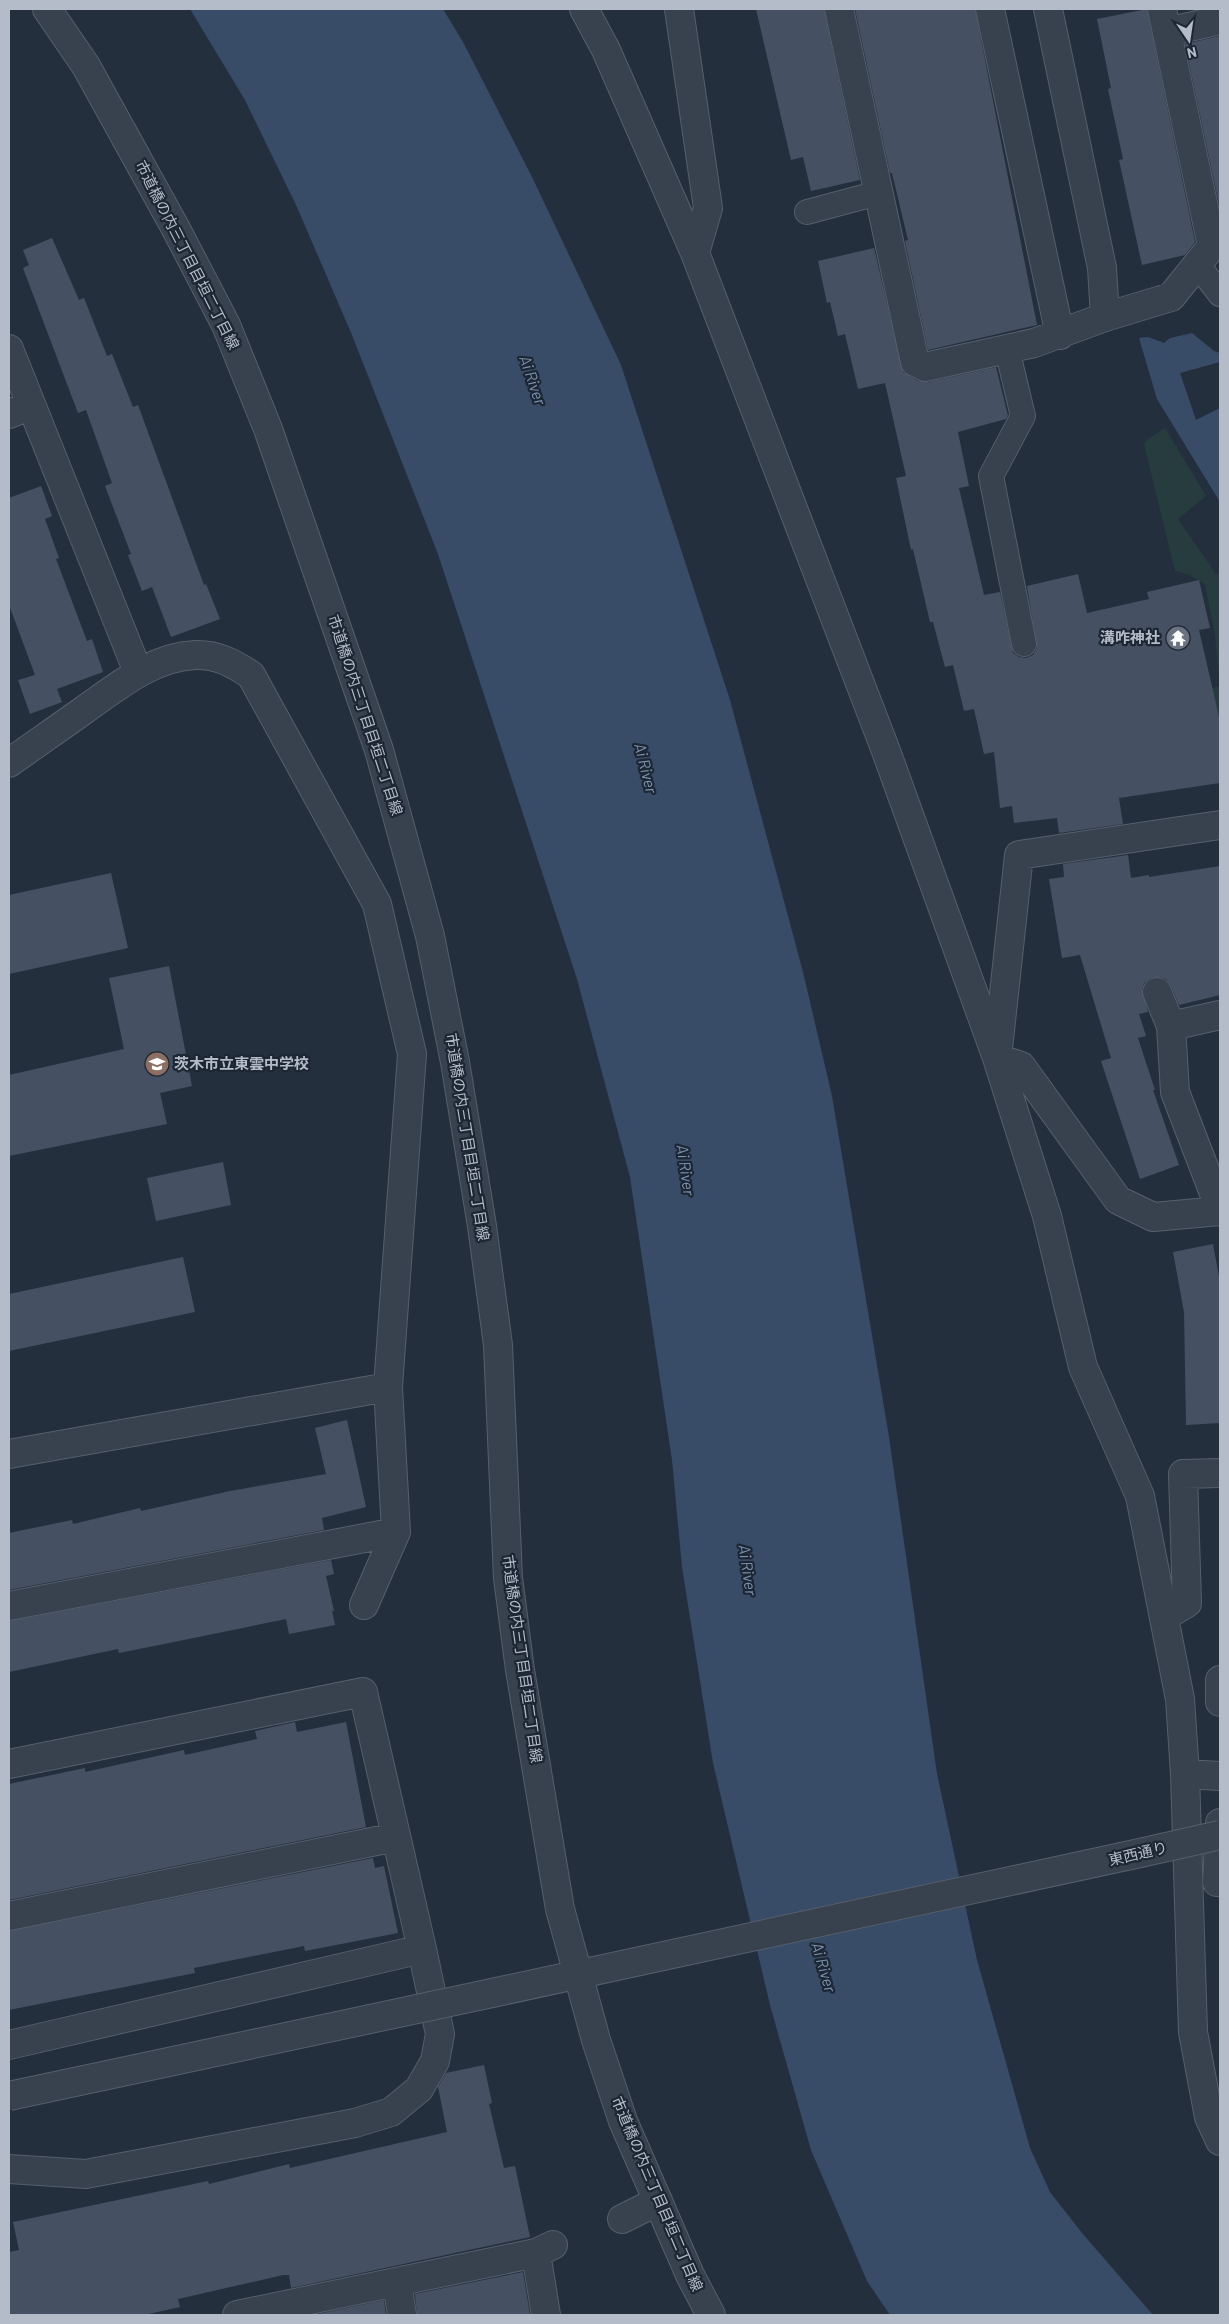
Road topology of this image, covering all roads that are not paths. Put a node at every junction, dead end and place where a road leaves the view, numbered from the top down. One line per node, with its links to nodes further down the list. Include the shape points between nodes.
1 (47, 9): 23 (street, 市道橋の内三丁目目垣二丁目線, via 86,66 176,229 226,325 265,420 379,750 430,936)
2 (584, 9): 12 (street, via 606,50)
3 (679, 9): 12 (street, via 708,208)
4 (838, 9): 9 (street)
5 (990, 9): 15 (street)
6 (1048, 9): 14 (street, via 1102,268)
7 (1165, 20): 8 (street); 11 (street)
8 (1220, 20)
9 (878, 193): 10 (lane); 17 (street, via 915,362 925,367)
10 (807, 212)
11 (1210, 251): 13 (lane); 14 (street, via 1171,297)
12 (695, 254): 28 (street, via 886,751)
13 (1220, 294)
14 (1105, 317): 15 (street)
15 (1060, 335): 17 (street)
16 (9, 349): 18 (street)
17 (1007, 349): 19 (lane, via 1023,416 991,476)
18 (20, 409): 20 (street)
19 (1024, 644)
20 (138, 672): 21 (street); 24 (street, via 194,655 218,657 251,675 377,904)
21 (9, 763)
22 (1220, 826): 28 (street, via 1019,855)
23 (439, 982): 24 (street); 48 (street, 市道橋の内三丁目目垣二丁目線, via 481,1216 498,1345 508,1578 520,1670 560,1908)
24 (398, 990): 30 (street, via 412,1054)
25 (1156, 992): 27 (street)
26 (1220, 1015): 27 (street)
27 (1171, 1026): 29 (street, via 1175,1092)
28 (997, 1058): 29 (street, via 1021,1066 1118,1200 1153,1217); 36 (street, via 1047,1216 1083,1367 1140,1496)
29 (1220, 1210)
30 (388, 1387): 31 (street); 33 (street)
31 (9, 1454)
32 (1220, 1473): 36 (street, via 1183,1474 1187,1603)
33 (396, 1532): 34 (street); 35 (street)
34 (364, 1605)
35 (9, 1606)
36 (1164, 1617): 40 (street, via 1180,1699)
37 (1220, 1680): 38 (street)
38 (1220, 1702)
39 (9, 1764): 44 (street, via 363,1692)
40 (1185, 1774): 41 (street); 51 (street, via 1193,2032)
41 (1220, 1776)
42 (1220, 1823): 45 (street, via 1217,1882)
43 (1220, 1835): 48 (street, 東西通り, bridge)
44 (396, 1838): 46 (street); 47 (street)
45 (1220, 1882)
46 (9, 1916)
47 (422, 1949): 49 (street); 52 (street, via 440,2034 435,2061 418,2089 391,2112 355,2123 86,2174)
48 (578, 1974): 50 (street, 東西通り, bridge); 53 (street, 市道橋の内三丁目目垣二丁目線, via 623,2121)
49 (9, 2044)
50 (9, 2096)
51 (1217, 2125)
52 (9, 2169)
53 (658, 2201): 54 (street); 59 (street, 市道橋の内三丁目目垣二丁目線, via 690,2275)
54 (622, 2219)
55 (397, 2282): 56 (street); 57 (street); 58 (street, via 544,2249)
56 (242, 2315)
57 (402, 2315)
58 (546, 2315)
59 (712, 2315)

